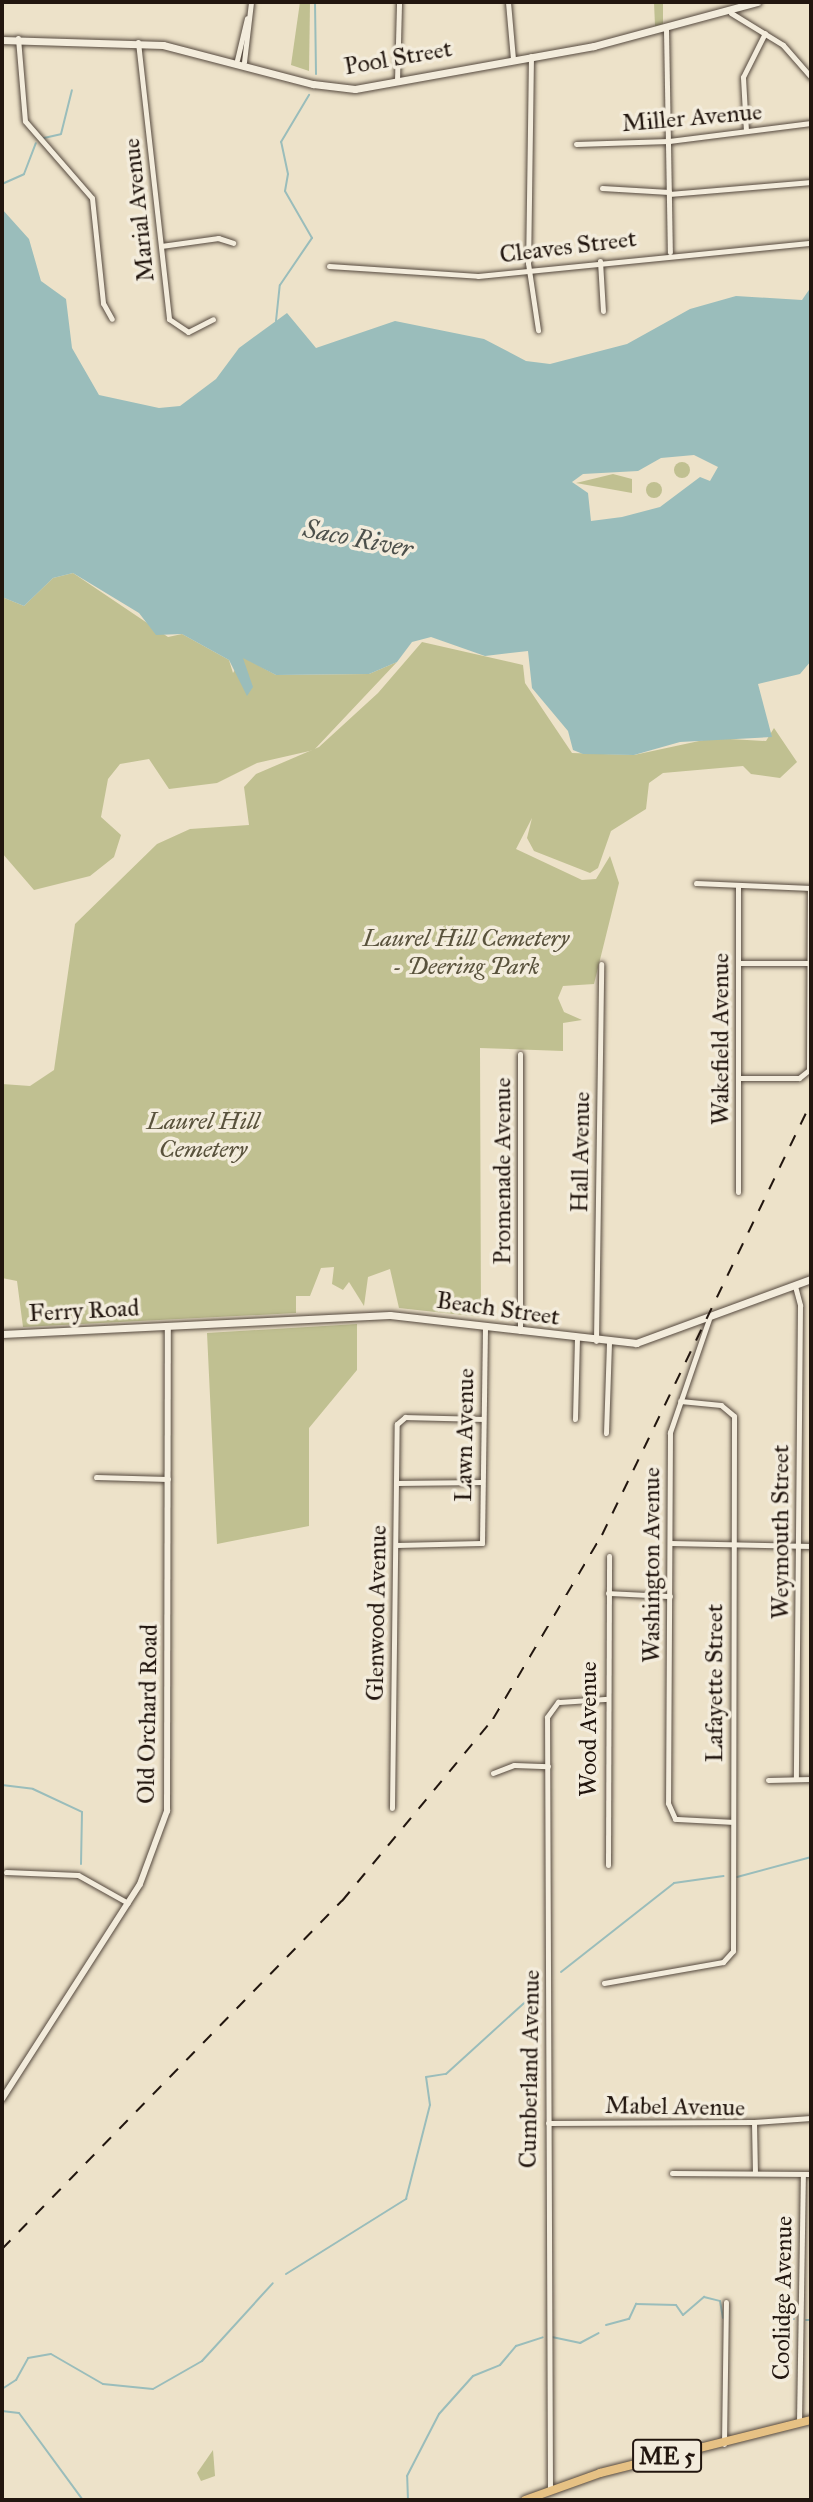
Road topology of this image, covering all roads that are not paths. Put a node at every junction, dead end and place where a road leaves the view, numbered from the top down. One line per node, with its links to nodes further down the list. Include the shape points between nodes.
1 (251, 2): 13 (street)
2 (399, 2): 15 (street)
3 (508, 2): 12 (street)
4 (757, 2): 5 (main road, Pool Street)
5 (731, 13): 6 (main road, Pool Street); 7 (street)
6 (666, 29): 11 (main road, Pool Street); 18 (street)
7 (765, 33): 14 (street); 17 (street, via 743,77)
8 (18, 38): 9 (main road, Pool Street); 10 (main road, Pool Street); 31 (street, via 25,121 92,198 103,301)
9 (2, 40)
10 (138, 42): 13 (main road, Pool Street); 25 (street, Marial Avenue)
11 (531, 56): 12 (main road, Pool Street); 29 (street)
12 (513, 59): 15 (main road, Pool Street)
13 (240, 61): 15 (main road, Pool Street, via 336,89)
14 (811, 77)
15 (397, 81)
16 (811, 123): 17 (street, Miller Avenue)
17 (746, 131): 18 (street, Miller Avenue)
18 (669, 141): 19 (street, Miller Avenue); 22 (street)
19 (576, 144)
20 (811, 182): 22 (street)
21 (602, 188): 22 (street)
22 (669, 193): 26 (street)
23 (233, 243): 25 (street, via 218,238)
24 (811, 243): 26 (street, Cleaves Street)
25 (161, 246): 32 (street, Marial Avenue, via 171,324 192,332)
26 (670, 252): 27 (street, Cleaves Street)
27 (600, 261): 29 (street, Cleaves Street); 30 (street)
28 (329, 266): 29 (street, Cleaves Street, via 470,276)
29 (530, 270): 33 (street)
30 (603, 311)
31 (112, 319)
32 (213, 319)
33 (538, 330)
34 (696, 883): 35 (street)
35 (738, 887): 36 (street); 39 (street, Wakefield Avenue)
36 (811, 888): 37 (street)
37 (811, 963): 39 (street); 41 (street, via 806,1074)
38 (601, 964): 51 (street, Hall Avenue)
39 (739, 964): 41 (street, Wakefield Avenue)
40 (520, 1054): 48 (street, Promenade Avenue)
41 (739, 1078): 42 (street, Wakefield Avenue)
42 (738, 1192)
43 (811, 1279): 44 (main road, Beach Street)
44 (795, 1286): 45 (main road, Beach Street); 64 (street, Weymouth Street, via 800,1305)
45 (709, 1319): 52 (main road, Beach Street, via 650,1341); 53 (street, Washington Avenue)
46 (168, 1326): 47 (main road, Beach Street, via 377,1315); 49 (main road, Ferry Road); 58 (street, Old Orchard Road)
47 (485, 1326): 48 (main road, Beach Street); 54 (street, Lawn Avenue)
48 (520, 1331): 50 (main road, Beach Street)
49 (2, 1334)
50 (577, 1339): 51 (main road, Beach Street); 55 (street)
51 (596, 1341): 52 (main road, Beach Street)
52 (609, 1343): 56 (street)
53 (680, 1401): 61 (street, Washington Avenue, via 670,1432); 63 (street, Lafayette Street, via 730,1410)
54 (482, 1419): 59 (street, Lawn Avenue); 60 (street, Glenwood Avenue, via 400,1420)
55 (575, 1419)
56 (606, 1433)
57 (96, 1476): 58 (street)
58 (168, 1479): 81 (street, Old Orchard Road, via 169,1790 157,1848)
59 (482, 1482): 60 (street); 62 (street, Lawn Avenue, via 481,1544)
60 (396, 1483): 62 (street, Glenwood Avenue)
61 (670, 1543): 63 (street); 68 (street, Washington Avenue)
62 (396, 1545): 75 (street, Glenwood Avenue)
63 (734, 1545): 64 (street); 76 (street, Lafayette Street)
64 (798, 1546): 65 (street); 72 (street, Weymouth Street)
65 (811, 1546)
66 (609, 1556): 67 (street, Wood Avenue)
67 (608, 1593): 68 (street); 69 (street, Wood Avenue)
68 (670, 1596): 76 (street, Washington Avenue, via 673,1818)
69 (606, 1699): 70 (street, Cumberland Avenue, via 552,1705); 78 (street, Wood Avenue)
70 (548, 1766): 71 (street, via 514,1765); 86 (street, Cumberland Avenue)
71 (493, 1773)
72 (796, 1779): 73 (street); 74 (street)
73 (811, 1779)
74 (768, 1780)
75 (392, 1808)
76 (732, 1822): 82 (street, Lafayette Street, via 731,1958)
77 (2, 1864): 79 (street)
78 (608, 1865)
79 (6, 1872): 80 (street); 81 (street, via 78,1875)
80 (2, 1880)
81 (128, 1903): 83 (street, Old Orchard Road)
82 (604, 1983)
83 (2, 2099)
84 (811, 2118): 85 (street)
85 (754, 2122): 86 (street, Mabel Avenue); 88 (street, Mabel Avenue)
86 (548, 2123): 95 (street, Cumberland Avenue)
87 (672, 2173): 88 (street)
88 (755, 2173): 89 (street)
89 (803, 2174): 90 (street); 93 (street, Coolidge Avenue)
90 (811, 2174)
91 (726, 2302): 94 (street)
92 (811, 2420): 93 (main road, ME 5)
93 (799, 2423): 94 (main road, ME 5)
94 (724, 2444): 95 (main road, ME 5)
95 (550, 2489): 96 (main road, ME 5)
96 (525, 2500)

